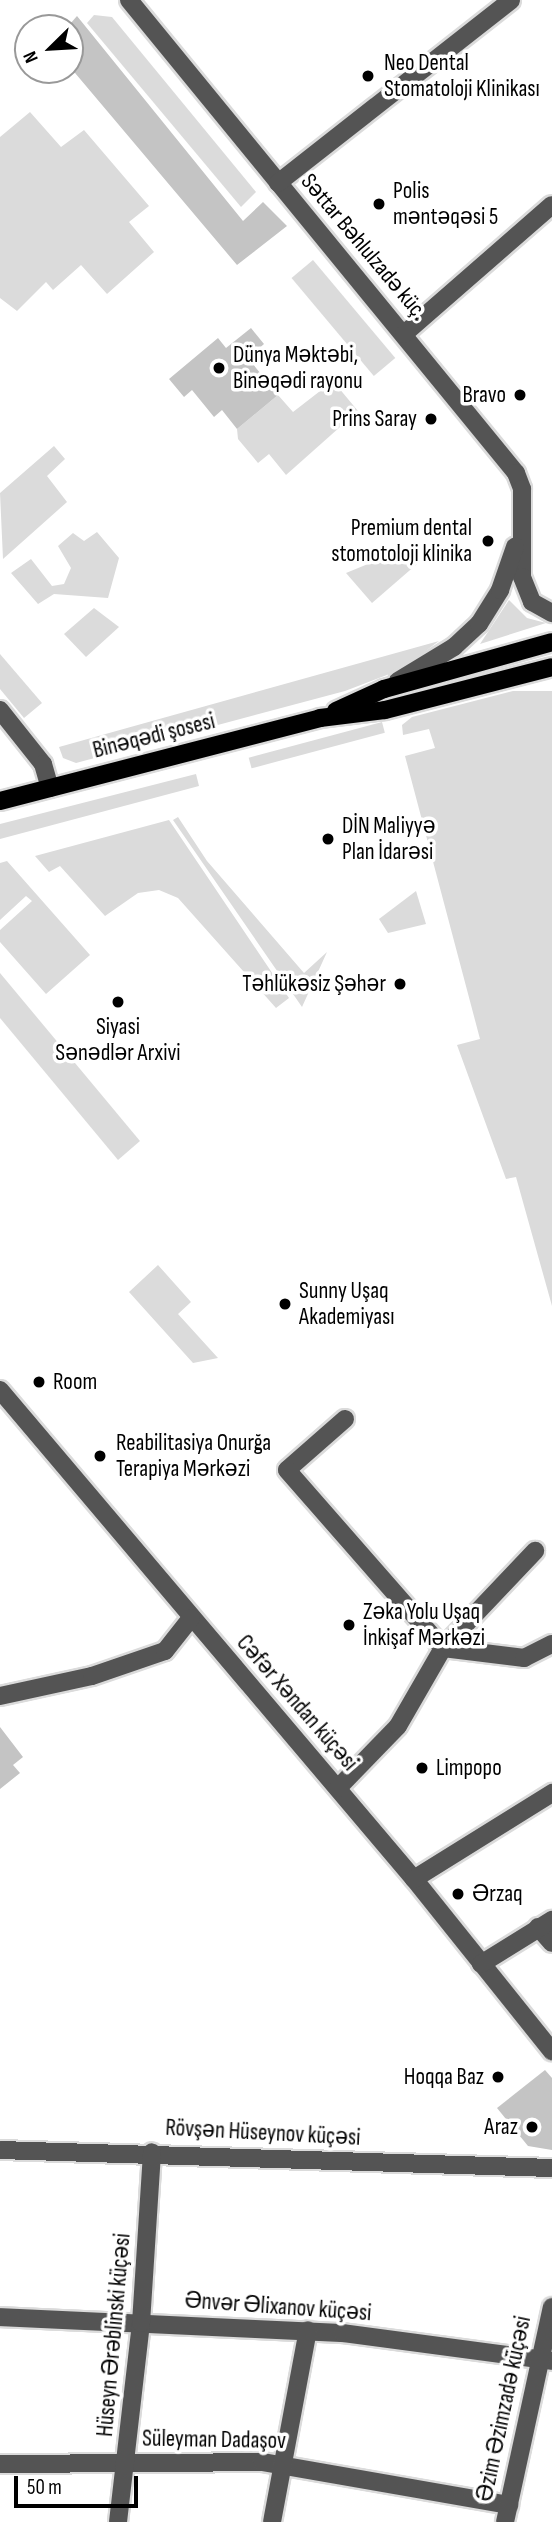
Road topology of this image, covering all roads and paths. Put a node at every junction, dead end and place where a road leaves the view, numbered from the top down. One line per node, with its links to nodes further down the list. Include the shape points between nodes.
1 (129, 0): 3 (street, Səttar Bəhlulzadə küç.)
2 (511, 0): 3 (street)
3 (278, 183): 5 (street, Səttar Bəhlulzadə küç.)
4 (552, 205): 5 (street)
5 (404, 334): 6 (street, Səttar Bəhlulzadə küç., via 516,473 522,489)
6 (518, 541): 7 (street, via 527,593 538,607); 14 (street, via 500,590 471,633)
7 (552, 612)
8 (552, 633): 10 (main road)
9 (552, 642): 10 (main road, Binəqədi şosesi)
10 (510, 654): 14 (main road, Binəqədi şosesi)
11 (552, 667): 13 (main road, Binəqədi şosesi)
12 (552, 675): 13 (main road)
13 (515, 677): 16 (main road, Binəqədi şosesi, via 385,710)
14 (384, 689): 16 (main road, Binəqədi şosesi)
15 (0, 710): 17 (street, via 43,764)
16 (320, 718): 17 (main road, Binəqədi şosesi)
17 (50, 788): 18 (main road, Binəqədi şosesi)
18 (0, 801)
19 (0, 1390): 22 (street, Cəfər Xəndan küçəsi)
20 (345, 1419): 24 (street, via 287,1470)
21 (535, 1550): 24 (street)
22 (191, 1618): 25 (street, via 165,1651 92,1675); 26 (street, Cəfər Xəndan küçəsi)
23 (552, 1644): 24 (street, via 524,1658)
24 (443, 1648): 26 (street, via 398,1727)
25 (0, 1696)
26 (338, 1788): 28 (street, Cəfər Xəndan küçəsi)
27 (552, 1793): 28 (street)
28 (414, 1879): 31 (street, Cəfər Xəndan küçəsi)
29 (545, 1924): 30 (street); 31 (street)
30 (552, 1943)
31 (481, 1964): 32 (street, Cəfər Xəndan küçəsi)
32 (552, 2051)
33 (0, 2150): 34 (street, Rövşən Hüseynov küçəsi)
34 (152, 2152): 36 (street, Rövşən Hüseynov küçəsi); 40 (street, Hüseyn Ərəblinski küçəsi)
35 (552, 2168): 36 (street)
36 (523, 2170): 37 (street)
37 (552, 2175)
38 (552, 2307): 42 (street, Əzim Əzimzadə küçəsi)
39 (0, 2317): 40 (street, Ənvər Əlixanov küçəsi)
40 (141, 2323): 41 (street, Ənvər Əlixanov küçəsi); 43 (street, Hüseyn Ərəblinski küçəsi)
41 (308, 2330): 42 (street, Ənvər Əlixanov küçəsi); 45 (street)
42 (545, 2360): 46 (street, Əzim Əzimzadə küçəsi)
43 (127, 2463): 44 (street, Süleyman Dadaşov); 45 (street, Süleyman Dadaşov); 47 (street, Hüseyn Ərəblinski küçəsi)
44 (0, 2464)
45 (282, 2464): 46 (street, Süleyman Dadaşov); 48 (street)
46 (507, 2513)
47 (118, 2522)
48 (272, 2522)

